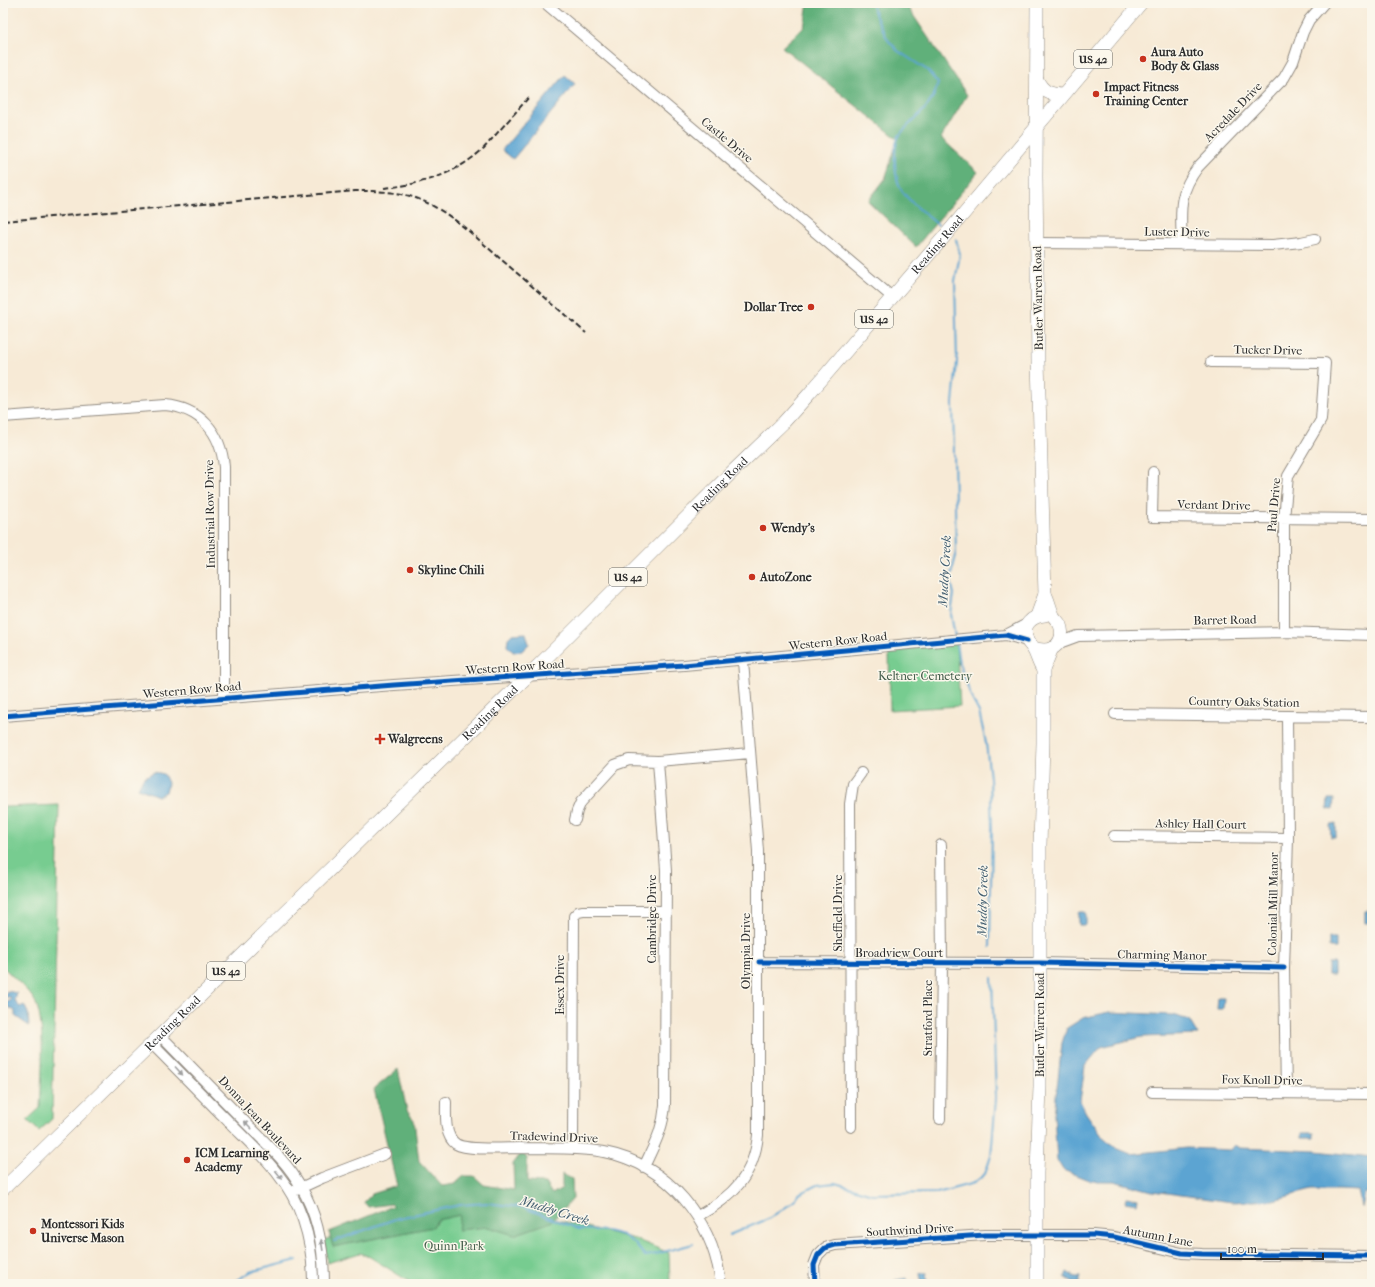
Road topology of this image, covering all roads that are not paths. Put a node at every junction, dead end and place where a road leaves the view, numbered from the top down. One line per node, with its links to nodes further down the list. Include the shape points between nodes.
1 (545, 3): 13 (street, Castle Drive)
2 (1037, 3): 5 (main road, Butler Warren Road)
3 (1141, 3): 6 (main road, US 42)
4 (1324, 3): 12 (street, Acredale Drive, via 1309,20 1284,78 1190,177 1184,190 1181,207)
5 (1037, 80): 6 (main road, via 1043,91); 7 (main road, Butler Warren Road)
6 (1062, 95): 7 (main road, US 42)
7 (1036, 128): 8 (main road, Reading Road / US 42); 9 (main road, Butler Warren Road)
8 (1012, 156): 9 (main road, via 1022,157); 13 (main road, Reading Road / US 42)
9 (1036, 165): 11 (main road, Butler Warren Road)
10 (1315, 239): 12 (street, Luster Drive, via 1273,245)
11 (1037, 243): 12 (street, Luster Drive); 20 (main road, Butler Warren Road)
12 (1182, 245)
13 (892, 297): 32 (main road, Reading Road / US 42, via 783,423)
14 (1211, 362): 15 (street, Tucker Drive)
15 (1325, 363): 18 (street, Paul Drive, via 1321,420 1288,476)
16 (3, 417): 33 (street, Industrial Row Drive, via 165,405 189,410 211,430 221,447 224,467)
17 (1153, 472): 18 (street, Verdant Drive, via 1152,517)
18 (1284, 519): 19 (street, Verdant Drive); 24 (street, Paul Drive)
19 (1372, 519)
20 (1045, 594): 21 (main road, Butler Warren Road); 22 (main road, Butler Warren Road)
21 (1037, 616): 22 (main road, via 1046,615); 23 (main road)
22 (1057, 622): 27 (street); 29 (main road, Butler Warren Road, via 1062,634)
23 (1026, 624): 25 (street, Western Row Road); 28 (main road, Butler Warren Road, via 1025,632)
24 (1284, 632): 26 (street, Barret Road); 27 (street, Barret Road)
25 (1006, 635): 28 (street, Western Row Road); 30 (street, Western Row Road)
26 (1372, 635)
27 (1078, 636): 29 (street, Barret Road)
28 (1030, 644): 29 (main road, via 1044,650); 31 (main road, Butler Warren Road)
29 (1055, 646): 31 (main road, Butler Warren Road)
30 (743, 660): 32 (street, Western Row Road); 38 (street, Olympia Drive)
31 (1043, 670): 49 (main road, Butler Warren Road)
32 (527, 676): 33 (street, Western Row Road); 51 (main road, Reading Road / US 42)
33 (224, 698): 35 (street, Western Row Road)
34 (1115, 714): 36 (street, Country Oaks Station)
35 (3, 716)
36 (1287, 716): 37 (street, Country Oaks Station); 43 (street, Colonial Mill Manor)
37 (1372, 717)
38 (750, 753): 39 (street); 46 (street, Olympia Drive, via 758,851)
39 (658, 761): 41 (street, via 629,760 615,766 581,802); 45 (street, Cambridge Drive)
40 (861, 773): 47 (street, Sheffield Drive, via 853,784 850,804)
41 (575, 820)
42 (1114, 836): 43 (street, Ashley Hall Court)
43 (1288, 838): 50 (street, Colonial Mill Manor)
44 (941, 845): 48 (street, Stratford Place)
45 (666, 911): 58 (street, Essex Drive, via 582,911 574,916); 60 (street, Cambridge Drive, via 664,1115 660,1134)
46 (759, 962): 47 (street, Broadview Court); 64 (street, Olympia Drive, via 758,1135 754,1155 747,1173 735,1189 716,1206)
47 (851, 963): 48 (street, Broadview Court); 57 (street, Sheffield Drive)
48 (942, 963): 49 (street, Broadview Court); 56 (street, Stratford Place)
49 (1040, 963): 50 (street, Charming Manor); 65 (main road, Butler Warren Road)
50 (1284, 968): 53 (street, Colonial Mill Manor)
51 (156, 1040): 61 (street, Donna Jean Boulevard, one-way to 51, via 279,1157); 62 (main road, Reading Road / US 42); 63 (street, Donna Jean Boulevard, one-way to 63, via 277,1172)
52 (1152, 1092): 53 (street, Fox Knoll Drive)
53 (1286, 1093): 54 (street, Fox Knoll Drive)
54 (1372, 1094)
55 (446, 1102): 58 (street, Tradewind Drive, via 448,1132 453,1141 461,1146)
56 (940, 1119)
57 (851, 1127)
58 (573, 1148): 60 (street, Tradewind Drive, via 619,1156)
59 (385, 1154): 61 (street)
60 (644, 1167): 64 (street, Tradewind Drive, via 672,1186)
61 (302, 1188): 63 (street); 68 (street, Donna Jean Boulevard, one-way to 61, via 324,1262 319,1232)
62 (3, 1189)
63 (291, 1193): 67 (street, Donna Jean Boulevard, via 306,1227)
64 (698, 1216): 69 (street, Tradewind Drive, via 716,1254)
65 (1037, 1234): 66 (street, Autumn Lane, via 1114,1237 1182,1253); 70 (street, Southwind Drive, via 835,1245 825,1248 818,1255 814,1265); 71 (main road, Butler Warren Road)
66 (1372, 1256)
67 (313, 1284)
68 (324, 1284)
69 (721, 1284)
70 (815, 1284)
71 (1037, 1284)

